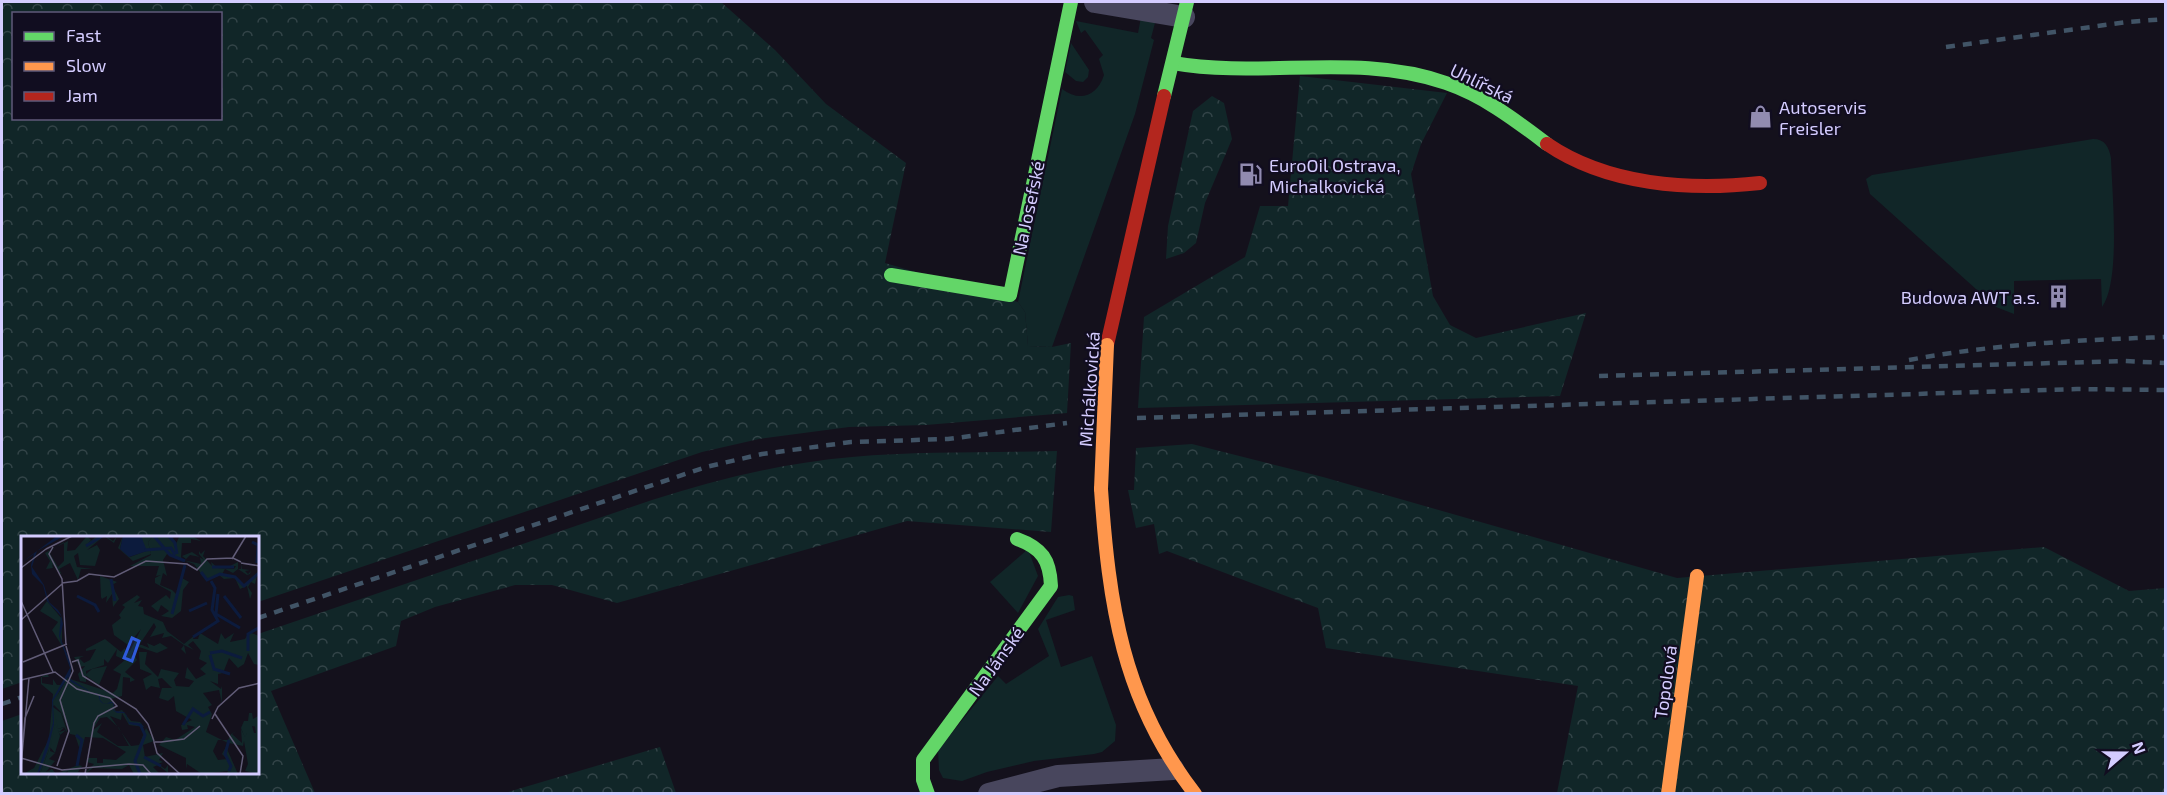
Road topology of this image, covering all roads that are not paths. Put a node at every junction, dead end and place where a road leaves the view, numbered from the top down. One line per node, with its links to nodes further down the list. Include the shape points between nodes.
1 (1071, 2): 6 (street, Na Josefské, via 1010,296)
2 (1095, 2): 3 (street)
3 (1186, 9): 4 (street, Michálkovická)
4 (1173, 63): 5 (street, Uhlířská, via 1192,68 1266,72 1331,68 1409,73 1459,88 1503,111 1589,168 1660,184 1733,187); 9 (street, Michálkovická, bridge, via 1107,345 1101,489 1106,570 1123,652 1156,741)
5 (1760, 183)
6 (891, 275)
7 (1017, 539): 10 (street, Na Jánské, via 1044,552 1051,569 1051,586 923,760)
8 (1698, 576): 15 (street, Topolová)
9 (1173, 769): 11 (street, via 1058,776); 12 (street); 13 (street); 14 (street, Michálkovická)
10 (928, 794)
11 (989, 794)
12 (1173, 794)
13 (1181, 794)
14 (1195, 794)
15 (1668, 794)

